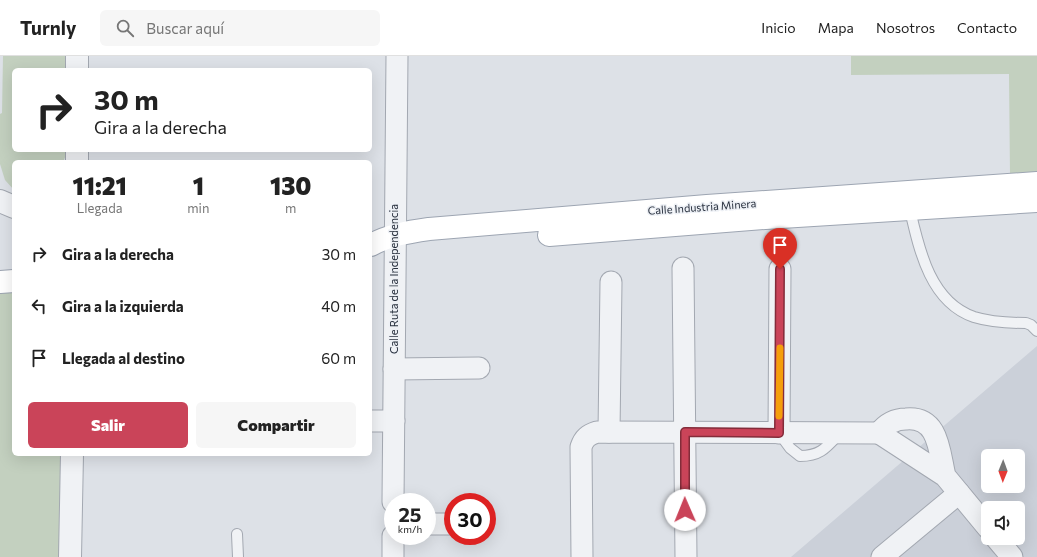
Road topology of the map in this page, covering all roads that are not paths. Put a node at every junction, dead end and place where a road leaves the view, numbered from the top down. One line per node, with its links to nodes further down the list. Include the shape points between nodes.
1 (77, 56): 3 (street)
2 (396, 56): 9 (street, Calle Ruta de la Independencia)
3 (77, 68)
4 (1037, 183): 9 (main road, Calle Industria Minera, via 429,229)
5 (0, 201): 7 (street)
6 (1037, 201): 8 (main road, Calle Industria Minera)
7 (12, 206)
8 (910, 210): 9 (main road, Calle Industria Minera); 16 (lane, via 924,259 938,289 948,301 972,316 984,320 1031,325)
9 (394, 241): 10 (main road, Calle Industria Minera, via 383,239); 18 (street, Calle Ruta de la Independencia)
10 (372, 244)
11 (684, 268): 22 (street)
12 (780, 269): 23 (street)
13 (12, 281): 14 (main road)
14 (0, 282)
15 (611, 282): 21 (street)
16 (1037, 331)
17 (479, 368): 18 (street)
18 (394, 369): 20 (street, Calle Ruta de la Independencia)
19 (372, 421): 20 (street)
20 (394, 421): 27 (street, Calle Ruta de la Independencia)
21 (609, 432): 22 (street); 36 (street, via 589,435 581,447)
22 (685, 432): 23 (street); 37 (street)
23 (779, 433): 24 (street)
24 (879, 433): 26 (street); 26 (street, via 890,422 899,419 912,418 924,421 935,436)
25 (72, 456): 33 (street)
26 (945, 476): 28 (street)
27 (393, 493)
28 (959, 494): 29 (street); 38 (street)
29 (981, 520)
30 (237, 534): 34 (lane)
31 (393, 545): 35 (street)
32 (1002, 545): 39 (street)
33 (70, 557)
34 (238, 557)
35 (393, 557)
36 (582, 557)
37 (686, 557)
38 (882, 557)
39 (1012, 557)

